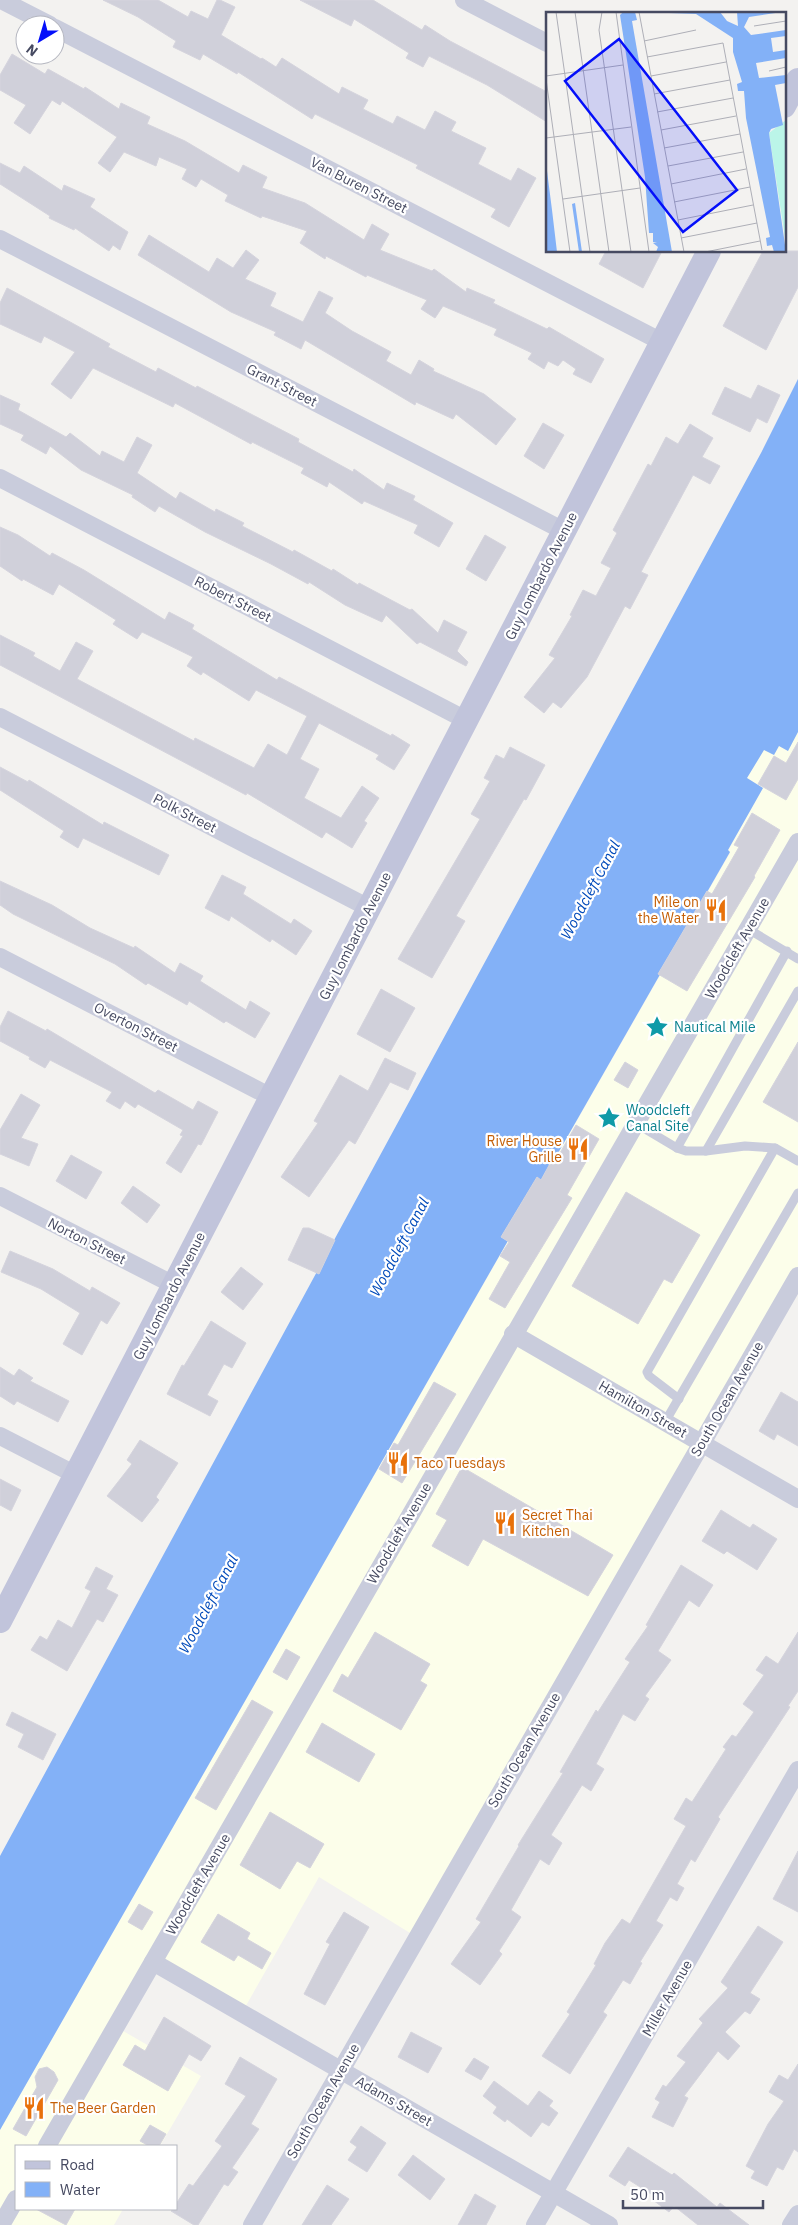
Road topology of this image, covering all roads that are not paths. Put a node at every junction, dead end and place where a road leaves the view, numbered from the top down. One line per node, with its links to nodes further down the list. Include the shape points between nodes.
1 (1, 0): 3 (street)
2 (464, 0): 5 (street)
3 (30, 15)
4 (65, 33): 10 (street, Van Buren Street)
5 (546, 42)
6 (798, 80): 7 (street)
7 (786, 102)
8 (0, 239): 12 (street, Grant Street)
9 (708, 252): 10 (street, Guy Lombardo Avenue)
10 (662, 342): 12 (street, Guy Lombardo Avenue)
11 (0, 478): 14 (street, Robert Street)
12 (564, 531): 14 (street, Guy Lombardo Avenue)
13 (0, 717): 16 (street, Polk Street)
14 (466, 720): 16 (street, Guy Lombardo Avenue)
15 (798, 842): 17 (street, Woodcleft Avenue)
16 (369, 908): 22 (street, Guy Lombardo Avenue)
17 (748, 929): 18 (lane); 23 (street, Woodcleft Avenue)
18 (787, 951): 20 (lane); 24 (lane)
19 (0, 957): 22 (street, Overton Street)
20 (798, 959)
21 (798, 991): 26 (lane)
22 (271, 1097): 31 (street, Guy Lombardo Avenue)
23 (635, 1123): 24 (lane); 32 (street, Woodcleft Avenue)
24 (677, 1148): 26 (lane)
25 (775, 1148): 26 (lane, via 745,1146); 27 (lane); 33 (lane, via 647,1372)
26 (706, 1151)
27 (798, 1161)
28 (798, 1193): 33 (lane)
29 (0, 1196): 31 (street, Norton Street)
30 (798, 1276): 36 (street, South Ocean Avenue)
31 (174, 1285): 37 (street, Guy Lombardo Avenue)
32 (513, 1334): 34 (street, Hamilton Street); 41 (street, Woodcleft Avenue)
33 (679, 1399): 34 (lane)
34 (665, 1422): 36 (street, Hamilton Street)
35 (0, 1436): 37 (street)
36 (701, 1443): 38 (street, Hamilton Street); 42 (street, South Ocean Avenue)
37 (76, 1475): 39 (street, Guy Lombardo Avenue)
38 (798, 1499)
39 (0, 1621)
40 (798, 1770): 44 (street, Miller Avenue)
41 (153, 1962): 42 (street, Adams Street); 43 (street, Woodcleft Avenue)
42 (341, 2070): 44 (street, Adams Street); 48 (street, South Ocean Avenue)
43 (48, 2145)
44 (554, 2193): 49 (street, Miller Avenue); 50 (street, Adams Street)
45 (15, 2201): 47 (street)
46 (798, 2214): 51 (street)
47 (1, 2225)
48 (252, 2225)
49 (535, 2225)
50 (609, 2225)
51 (791, 2225)

